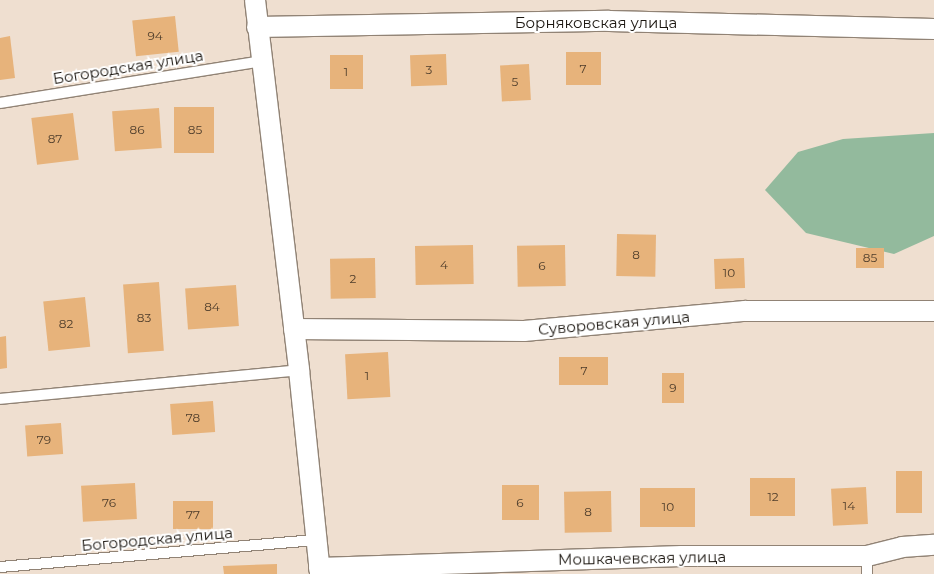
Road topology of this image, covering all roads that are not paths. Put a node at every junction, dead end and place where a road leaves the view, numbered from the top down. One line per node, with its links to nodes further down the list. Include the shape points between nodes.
1 (255, 0): 2 (street)
2 (257, 27): 3 (street, Борняковская улица, via 610,21); 4 (street)
3 (934, 30)
4 (261, 61): 5 (lane, Богородская улица); 7 (street)
5 (0, 103)
6 (934, 311): 7 (street, Суворовская улица, via 745,311 524,330)
7 (294, 329): 8 (street)
8 (299, 370): 9 (lane); 10 (street)
9 (0, 399)
10 (316, 540): 13 (lane, Богородская улица); 14 (street)
11 (934, 545): 12 (street, Мошкачевская улица, via 902,547)
12 (867, 565): 14 (street, Мошкачевская улица, via 682,556)
13 (0, 567)
14 (319, 571)

